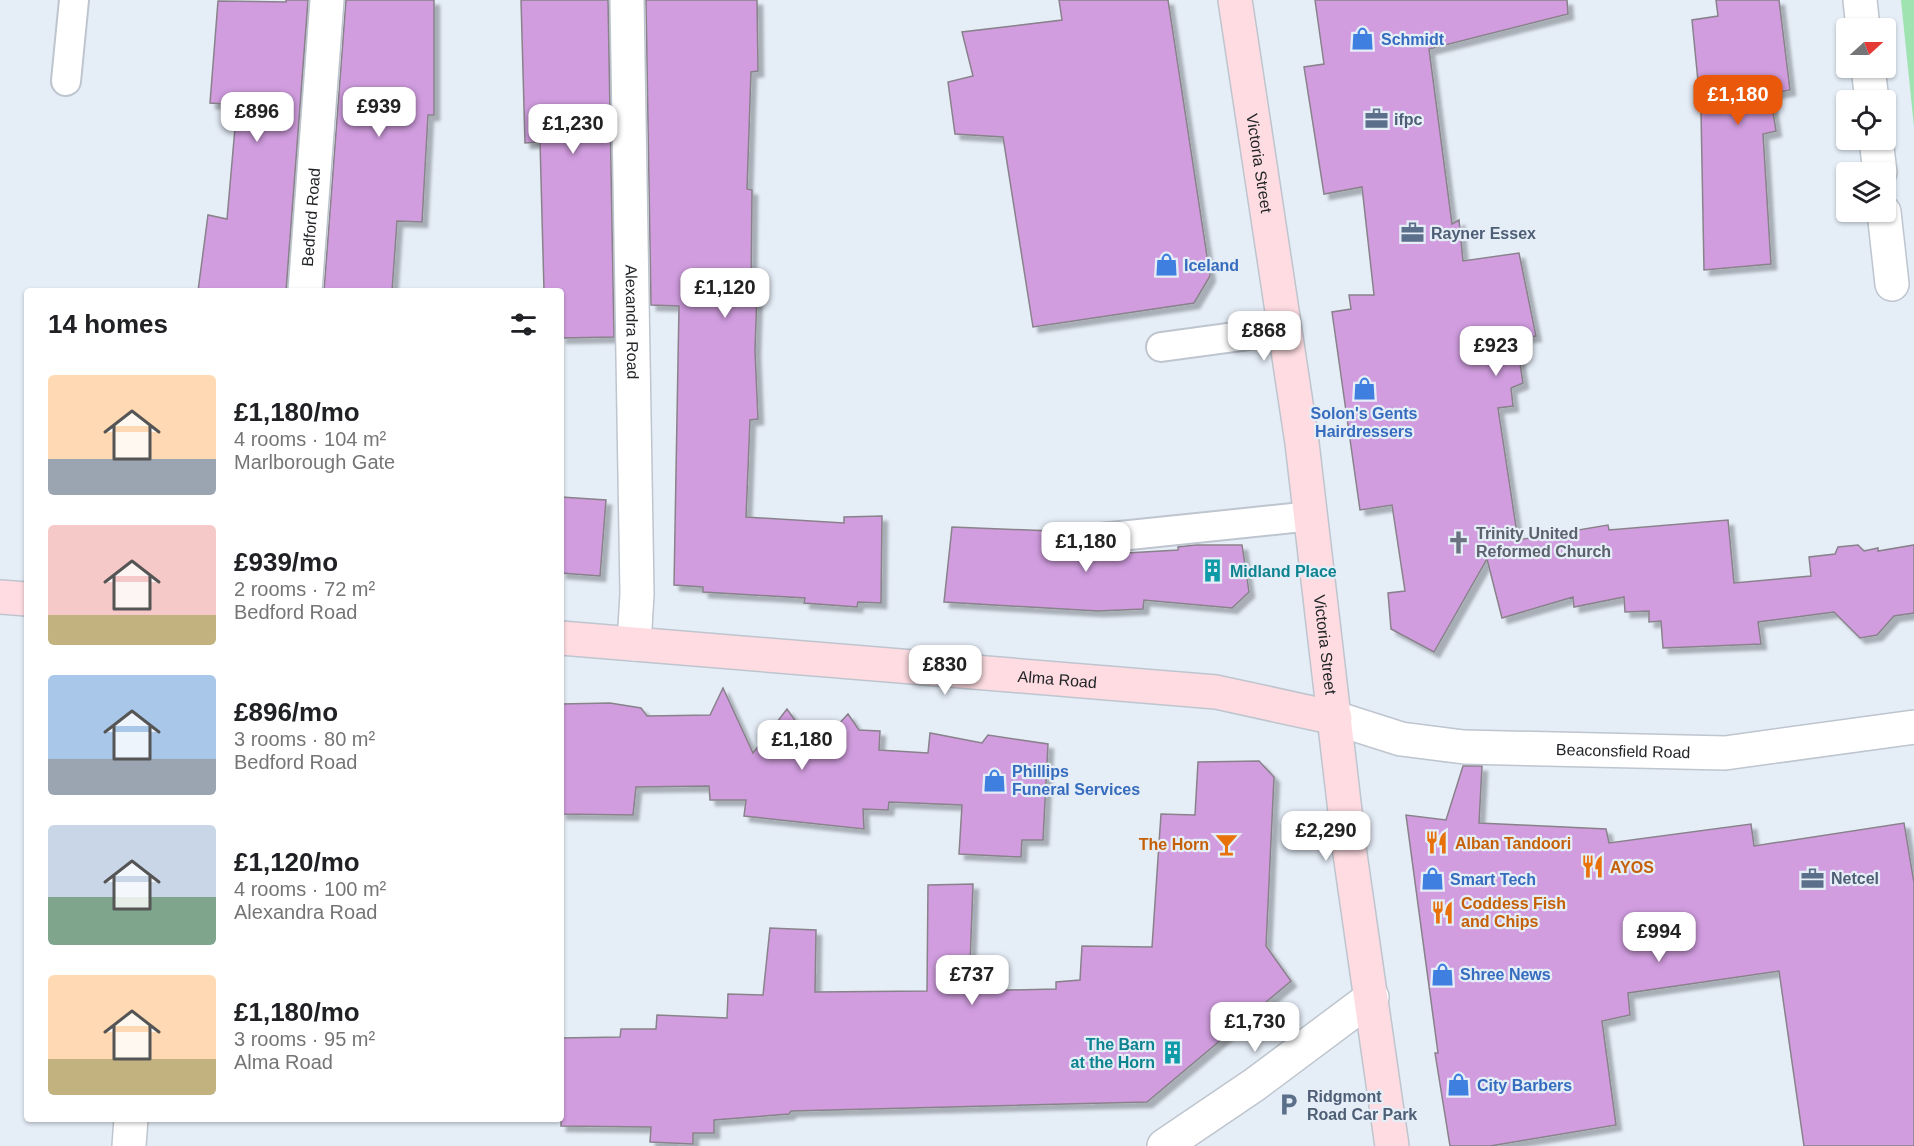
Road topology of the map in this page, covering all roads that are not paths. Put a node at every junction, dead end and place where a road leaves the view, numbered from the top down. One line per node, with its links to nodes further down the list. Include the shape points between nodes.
1 (74, 0): 7 (lane)
2 (327, 0): 10 (street, Bedford Road)
3 (627, 0): 18 (street, Alexandra Road, via 637,594)
4 (1235, 0): 11 (main road, Victoria Street)
5 (1860, 0): 6 (street)
6 (1862, 18)
7 (66, 81)
8 (1885, 222): 9 (street)
9 (1892, 284)
10 (305, 288)
11 (1285, 330): 12 (lane); 13 (main road, Victoria Street)
12 (1161, 347)
13 (1312, 516): 14 (lane); 19 (main road, Victoria Street)
14 (1091, 539)
15 (0, 597): 16 (main road)
16 (24, 599)
17 (564, 638): 18 (main road, Alma Road)
18 (634, 644): 19 (main road, Alma Road, via 1216,692)
19 (1335, 718): 20 (street, Beaconsfield Road, via 1401,739 1464,747 1725,753); 21 (main road, Victoria Street, via 1350,854)
20 (1914, 727)
21 (1372, 997): 24 (street); 25 (main road, Victoria Street)
22 (131, 1122): 23 (street)
23 (129, 1146)
24 (1164, 1146)
25 (1392, 1146)

